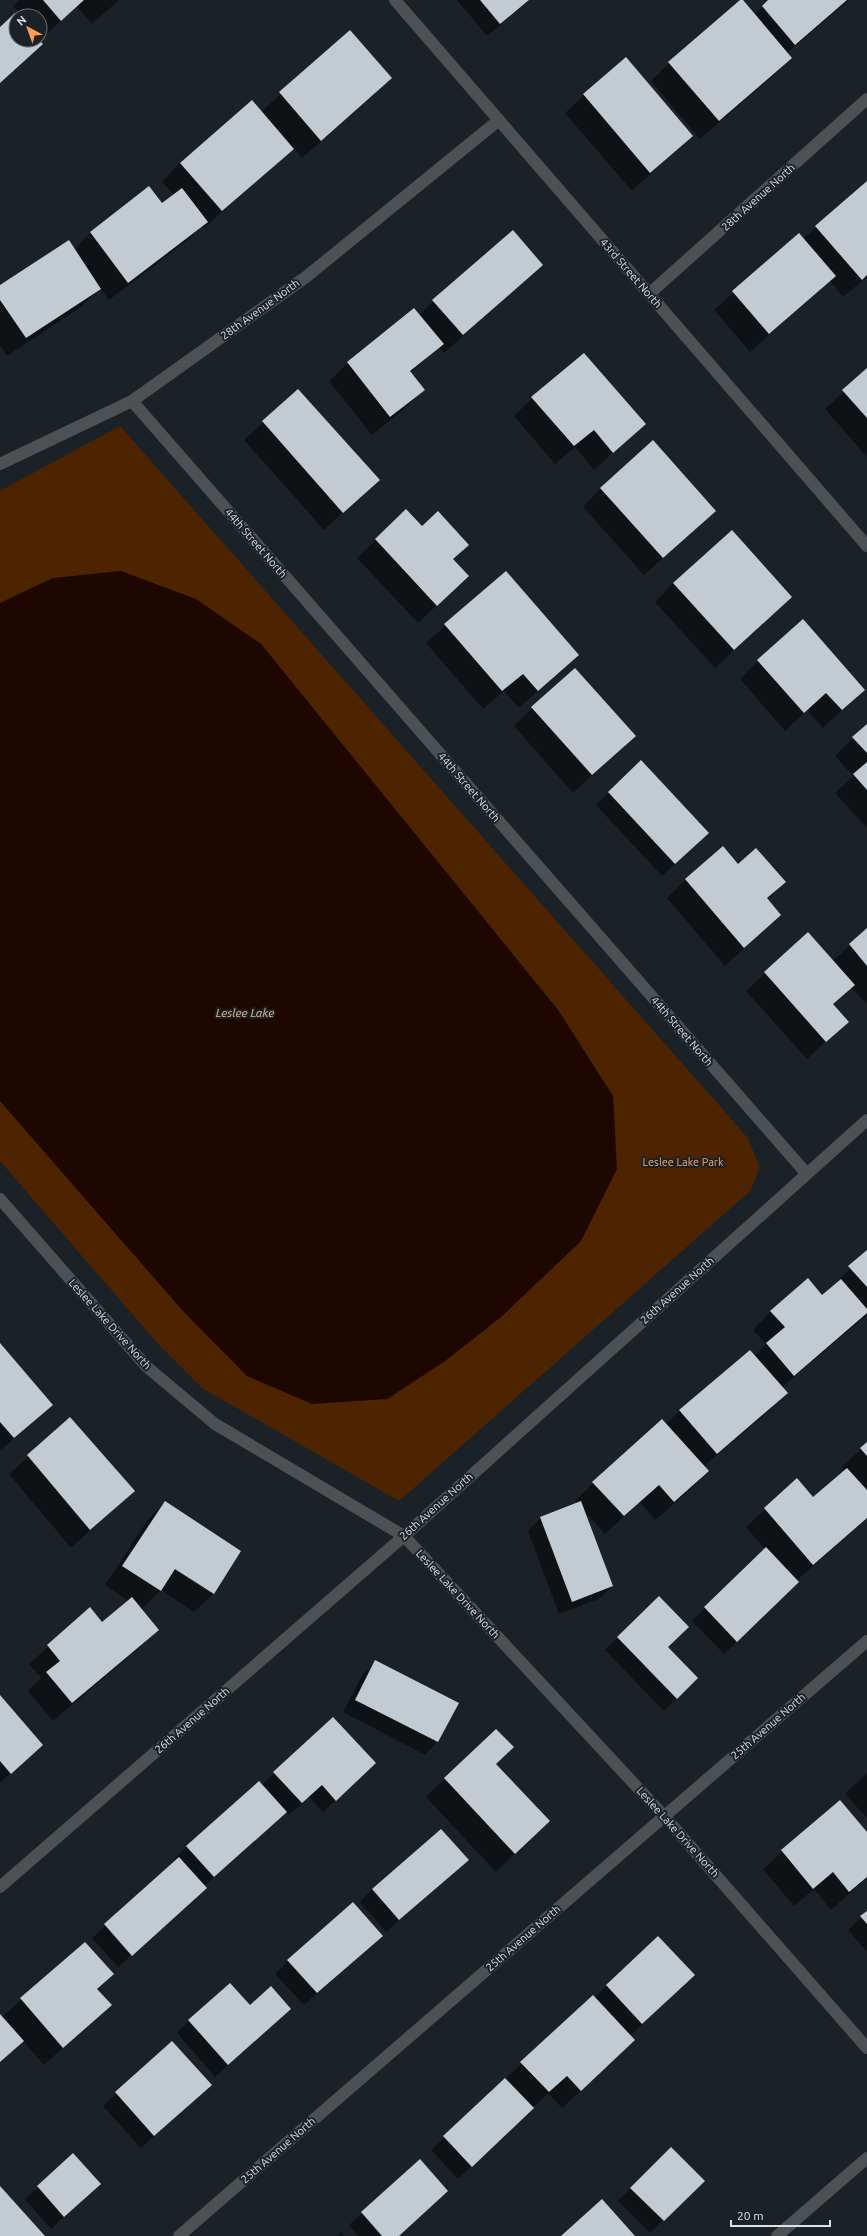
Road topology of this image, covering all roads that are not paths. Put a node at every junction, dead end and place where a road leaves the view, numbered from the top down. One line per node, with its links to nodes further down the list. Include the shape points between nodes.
1 (394, 0): 3 (street, 43rd Street North)
2 (867, 100): 4 (street, 28th Avenue North)
3 (499, 120): 4 (street, 43rd Street North); 5 (street, 28th Avenue North, via 306,277)
4 (649, 294): 7 (street, 43rd Street North)
5 (132, 400): 6 (street, 28th Avenue North); 9 (street, 44th Street North)
6 (0, 464)
7 (867, 546)
8 (867, 1120): 9 (street, 26th Avenue North)
9 (806, 1173): 11 (street, 26th Avenue North)
10 (0, 1199): 11 (street, Leslee Lake Drive North, via 147,1367 215,1424)
11 (404, 1536): 13 (street, Leslee Lake Drive North); 14 (street, 26th Avenue North)
12 (867, 1641): 13 (street, 25th Avenue North)
13 (664, 1816): 15 (street, Leslee Lake Drive North); 17 (street, 25th Avenue North)
14 (0, 1887)
15 (867, 2048)
16 (867, 2158): 18 (street)
17 (179, 2236)
18 (777, 2236)

